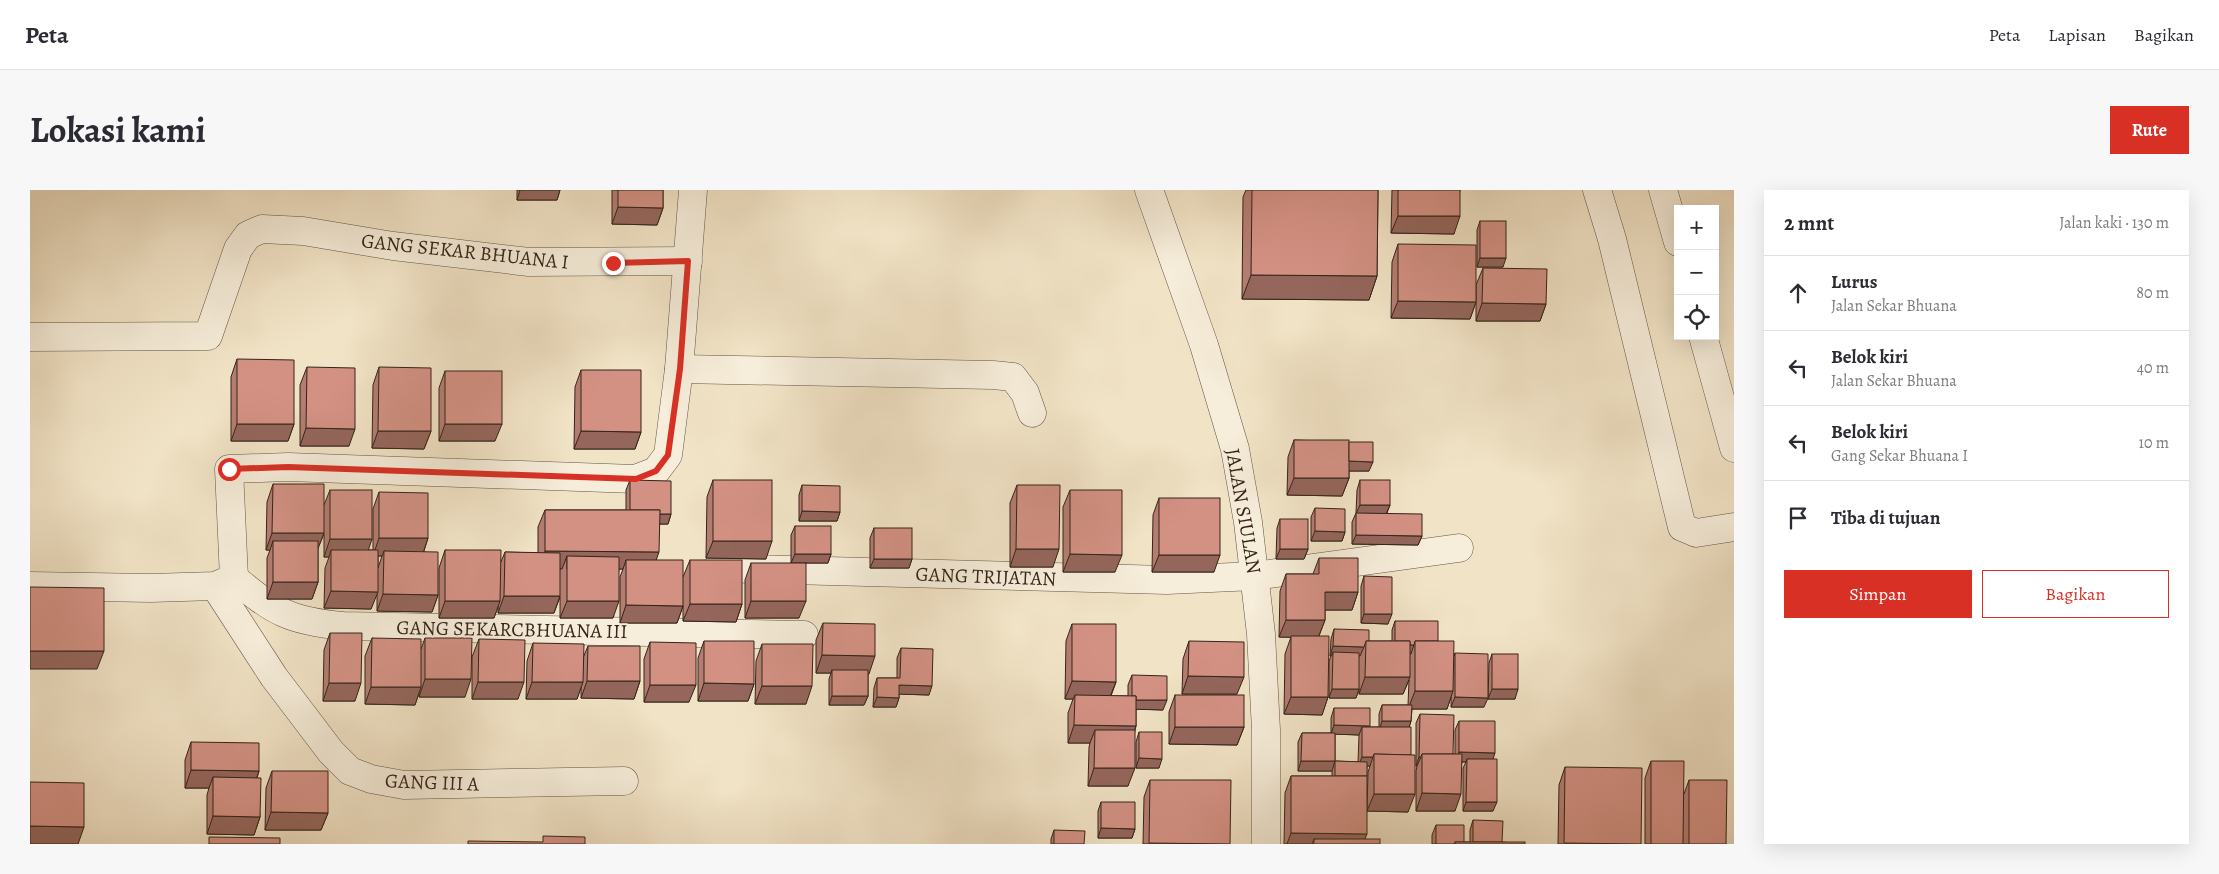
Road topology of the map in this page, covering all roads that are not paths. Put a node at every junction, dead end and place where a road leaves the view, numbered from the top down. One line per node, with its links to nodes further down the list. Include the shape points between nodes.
1 (693, 190): 6 (street)
2 (1149, 190): 15 (street, JALAN SIULAN, via 1204,345 1235,449)
3 (1597, 190): 12 (street, via 1612,239 1682,527 1696,534)
4 (1663, 190): 5 (street)
5 (1674, 228)
6 (688, 261): 7 (street, GANG SEKAR BHUANA I, via 529,262 393,246 303,230 262,229 248,235 238,249 208,336); 9 (street)
7 (30, 337)
8 (1704, 340): 11 (street)
9 (680, 369): 10 (street, via 1013,377 1025,393); 16 (street, via 668,455 656,471 636,479 288,467 229,469)
10 (1032, 413)
11 (1734, 448)
12 (1734, 527)
13 (1459, 548): 15 (street, GANG TRIJATAN)
14 (717, 568): 15 (street, GANG TRIJATAN, via 1157,580)
15 (1255, 576): 20 (street, JALAN SIULAN, via 1266,730)
16 (224, 582): 17 (street, via 151,588); 18 (street, GANG SEKARCBHUANA III, via 286,616 313,623); 19 (street, GANG III A, via 274,677 331,752 350,771 404,785)
17 (30, 586)
18 (804, 636)
19 (624, 781)
20 (1266, 844)

